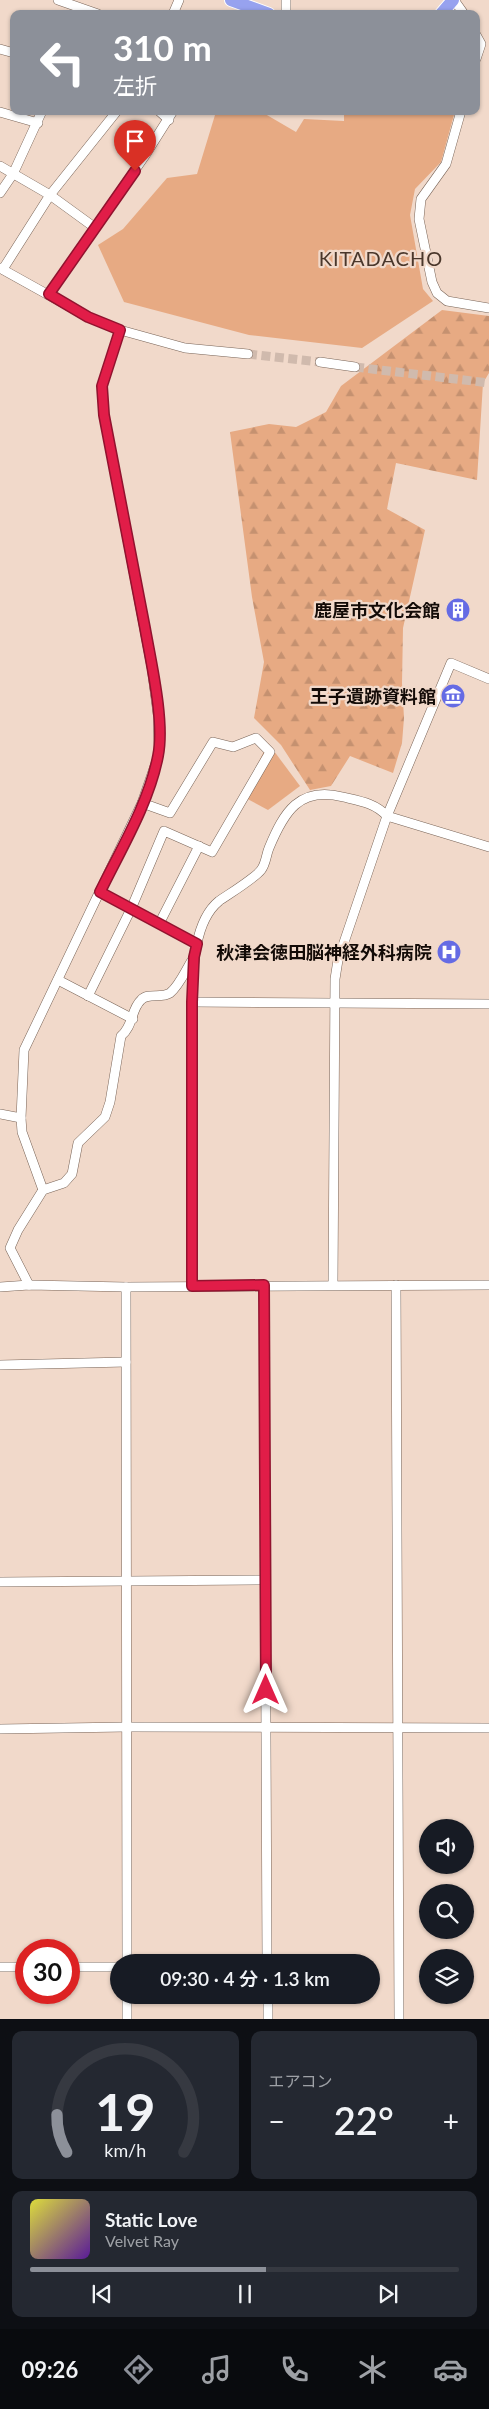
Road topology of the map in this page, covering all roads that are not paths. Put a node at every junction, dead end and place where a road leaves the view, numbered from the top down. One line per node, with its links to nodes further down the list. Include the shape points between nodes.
1 (58, 0): 4 (street)
2 (231, 0): 6 (highway)
3 (453, 0): 7 (highway); 8 (street)
4 (73, 6): 5 (street)
5 (86, 10)
6 (258, 10)
7 (444, 10)
8 (461, 10)
9 (10, 115): 14 (street)
10 (41, 115): 14 (street)
11 (115, 115): 18 (street)
12 (460, 115): 22 (street, via 446,164 421,199 419,219 437,293 448,301)
13 (171, 116): 19 (street)
14 (38, 123): 16 (street)
15 (0, 166): 16 (street)
16 (13, 174): 17 (street); 18 (street)
17 (0, 193)
18 (50, 195): 19 (street); 20 (street)
19 (94, 228): 21 (street)
20 (1, 269): 21 (street)
21 (49, 294): 23 (street, via 88,317)
22 (489, 307)
23 (120, 330): 24 (street, via 185,348); 28 (street, via 102,386 104,415 158,715 159,754)
24 (248, 354)
25 (320, 362): 26 (street)
26 (354, 367)
27 (489, 678): 29 (street, via 451,663)
28 (142, 803): 30 (street, via 170,813 213,742 233,747 256,738 270,752 212,852); 32 (street)
29 (387, 816): 31 (street); 35 (street, via 378,807 341,796 310,795 299,801 284,816 262,869 216,904 202,926); 40 (street, via 338,960)
30 (199, 846): 33 (street, via 164,831); 34 (street)
31 (489, 847)
32 (100, 892): 33 (street); 37 (street)
33 (131, 909): 34 (street); 38 (street)
34 (159, 924): 35 (street)
35 (197, 944): 36 (street)
36 (194, 957): 39 (street); 42 (street, via 170,992 140,1000)
37 (58, 980): 38 (street); 44 (street, via 24,1050)
38 (88, 996): 42 (street)
39 (192, 1002): 40 (street); 51 (street)
40 (335, 1003): 41 (street); 48 (street)
41 (489, 1004)
42 (133, 1019): 45 (street, via 121,1036 105,1117 78,1143 72,1174 64,1183)
43 (0, 1114): 44 (street)
44 (21, 1118): 45 (street, via 22,1132)
45 (43, 1190): 46 (street, via 10,1248)
46 (29, 1285): 52 (street); 53 (street)
47 (264, 1285): 48 (street); 51 (street); 56 (street)
48 (333, 1285): 49 (street)
49 (396, 1285): 50 (street); 61 (street)
50 (489, 1285)
51 (192, 1286): 53 (street)
52 (0, 1287)
53 (126, 1287): 54 (street)
54 (126, 1362): 55 (street); 57 (street)
55 (0, 1365)
56 (265, 1580): 57 (street); 60 (street)
57 (126, 1581): 58 (street); 59 (street)
58 (0, 1582)
59 (126, 1727): 60 (street); 63 (street); 64 (street)
60 (266, 1727): 61 (street); 65 (street)
61 (397, 1728): 62 (street); 74 (street)
62 (489, 1728)
63 (0, 1729)
64 (127, 1954)
65 (267, 1954)
66 (0, 1966): 67 (street)
67 (15, 1966)
68 (80, 1967): 69 (street)
69 (110, 1967)
70 (127, 2004): 72 (street)
71 (268, 2004): 73 (street)
72 (127, 2019)
73 (268, 2019)
74 (399, 2019)

